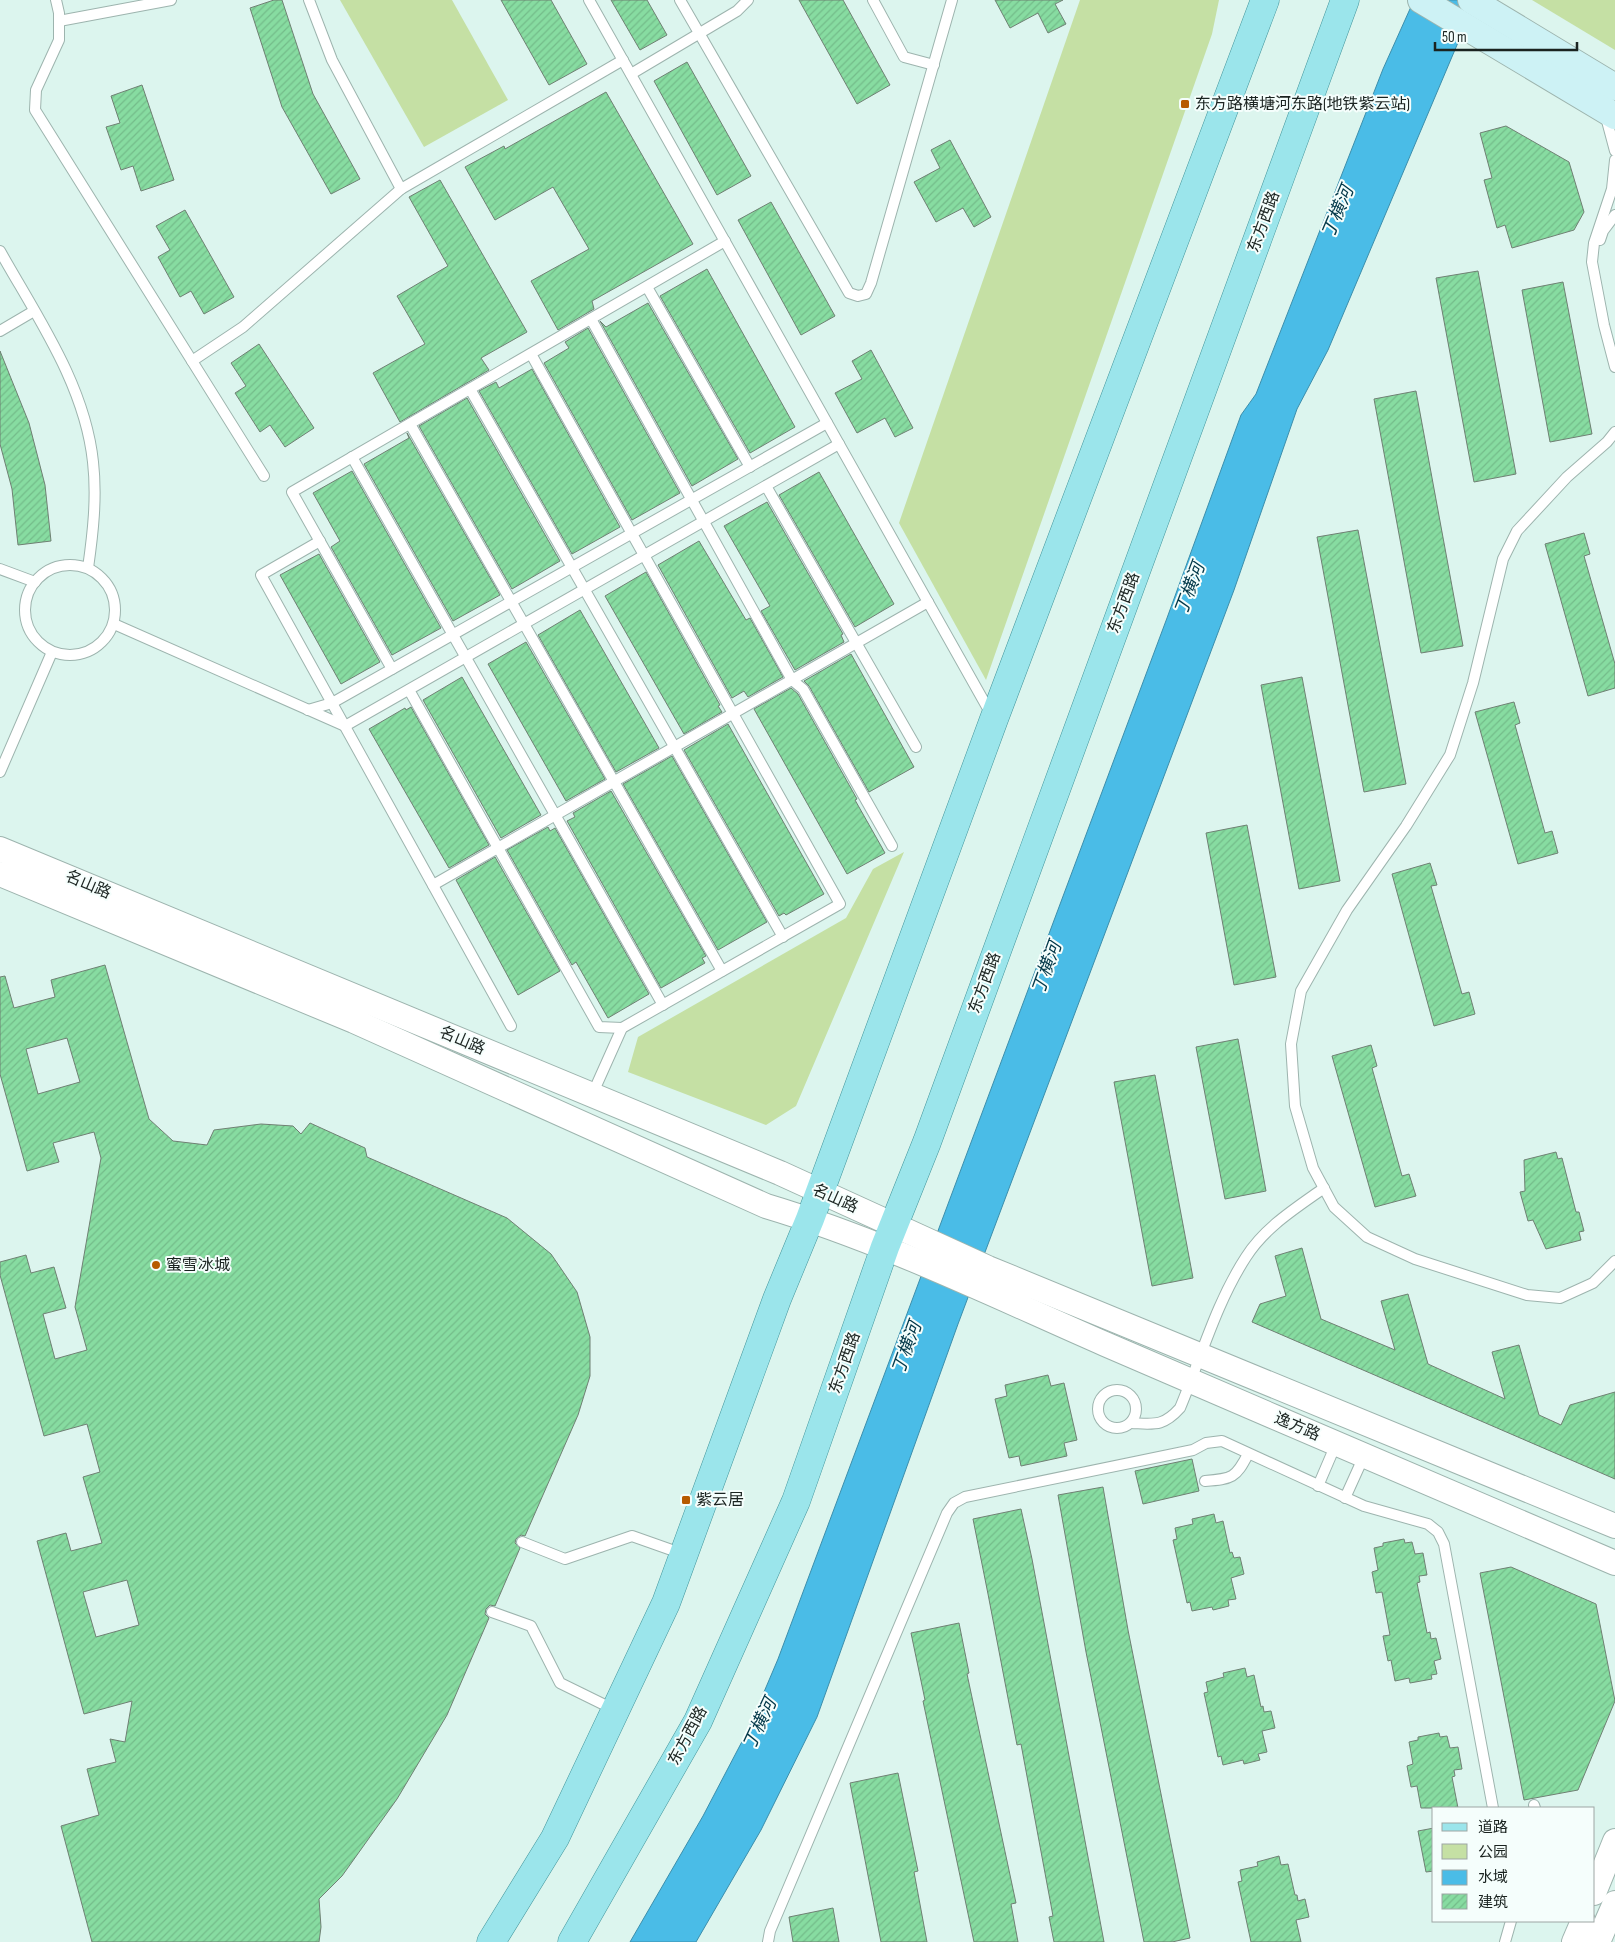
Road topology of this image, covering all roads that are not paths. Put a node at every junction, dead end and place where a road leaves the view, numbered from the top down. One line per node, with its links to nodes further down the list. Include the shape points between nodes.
1 (56, 0): 13 (lane)
2 (171, 0): 13 (lane)
3 (309, 0): 23 (lane, via 332,60)
4 (589, 0): 15 (lane)
5 (680, 0): 14 (lane)
6 (748, 0): 14 (lane, via 737,11)
7 (873, 0): 16 (lane, via 904,57)
8 (952, 0): 16 (lane)
9 (1265, 0): 68 (main road)
10 (1345, 0): 89 (main road, 东方西路, via 927,1142)
11 (1421, 0): 19 (main road)
12 (1482, 6): 18 (main road)
13 (59, 21): 33 (lane, via 59,40 36,90 35,110)
14 (699, 33): 16 (lane, via 849,292 858,296 866,294 871,283); 17 (lane)
15 (623, 60): 17 (lane); 23 (lane)
16 (934, 65)
17 (631, 74): 25 (lane)
18 (1615, 86)
19 (1580, 96): 20 (main road); 21 (lane, via 1607,121)
20 (1615, 116)
21 (1615, 151)
22 (1615, 160): 27 (lane, via 1612,189 1594,243)
23 (401, 189): 33 (lane, via 243,327)
24 (1615, 215): 27 (lane, via 1603,231)
25 (725, 241): 28 (lane); 36 (lane)
26 (0, 251): 29 (lane)
27 (1592, 262): 34 (lane)
28 (647, 286): 30 (lane); 41 (lane)
29 (34, 311): 31 (lane); 50 (lane, via 55,346 81,408 93,461 94,520)
30 (591, 319): 32 (lane); 44 (lane)
31 (0, 331)
32 (531, 354): 35 (lane); 46 (lane)
33 (192, 361): 42 (lane)
34 (1615, 367)
35 (470, 389): 37 (lane); 51 (lane)
36 (828, 423): 39 (lane); 41 (lane)
37 (410, 424): 40 (lane); 54 (lane)
38 (1615, 432): 86 (lane, via 1517,531 1503,559 1473,683 1450,755 1406,826 1347,910 1302,991 1291,1044 1295,1106 1313,1168)
39 (839, 444): 43 (lane); 55 (lane)
40 (352, 457): 47 (lane, via 292,492); 58 (lane)
41 (750, 467): 44 (lane)
42 (264, 476)
43 (766, 486): 45 (lane); 59 (lane)
44 (692, 500): 45 (lane); 46 (lane)
45 (704, 521): 48 (lane); 63 (lane)
46 (632, 534): 48 (lane); 51 (lane)
47 (320, 541): 62 (lane); 65 (lane, via 261,575)
48 (644, 555): 53 (lane); 67 (lane)
49 (0, 568): 52 (lane)
50 (88, 568): 52 (lane, via 73,564 57,566 41,574); 56 (lane, via 102,576 111,589 116,604)
51 (572, 568): 53 (lane); 54 (lane)
52 (35, 582): 60 (lane, via 29,589 25,607 27,625 37,641)
53 (584, 590): 57 (lane); 70 (lane)
54 (512, 602): 57 (lane); 58 (lane)
55 (928, 602): 59 (lane); 68 (lane)
56 (114, 624): 60 (lane, via 105,640 90,652 71,656); 66 (lane)
57 (524, 624): 61 (lane); 73 (lane)
58 (453, 634): 61 (lane); 62 (lane)
59 (856, 643): 63 (lane); 71 (lane)
60 (52, 652): 72 (lane)
61 (466, 657): 64 (lane); 74 (lane)
62 (392, 669): 65 (lane)
63 (792, 680): 67 (lane); 75 (lane, via 803,689)
64 (409, 690): 69 (lane); 76 (lane)
65 (332, 703): 66 (lane); 69 (lane)
66 (308, 710): 69 (lane)
67 (733, 714): 70 (lane); 80 (lane, via 840,904)
68 (994, 719): 87 (main road)
69 (345, 726): 79 (lane)
70 (674, 747): 73 (lane); 80 (lane)
71 (916, 747)
72 (0, 772)
73 (614, 782): 74 (lane); 81 (lane)
74 (556, 815): 76 (lane); 82 (lane)
75 (892, 846)
76 (498, 848): 79 (lane); 84 (lane, via 599,1027)
77 (0, 849): 85 (street, 名山路)
78 (0, 874): 88 (street, 名山路, via 354,1021 766,1206)
79 (433, 885): 83 (lane)
80 (782, 937): 81 (lane)
81 (722, 971): 82 (lane)
82 (663, 1005): 84 (lane)
83 (511, 1026)
84 (622, 1028): 85 (lane)
85 (592, 1095): 87 (street, 名山路)
86 (1324, 1188): 90 (lane, via 1334,1208 1367,1237 1415,1259 1527,1295 1560,1298 1593,1283); 92 (lane, via 1280,1219 1247,1256 1221,1302)
87 (820, 1192): 88 (main road); 89 (street, 名山路)
88 (810, 1219): 89 (street, 名山路); 103 (main road, via 777,1299)
89 (889, 1236): 91 (street, via 920,1262); 91 (street, 名山路, via 922,1238); 114 (main road, 东方西路, via 796,1501 698,1721)
90 (1615, 1261)
91 (984, 1279): 92 (street, 逸方路); 93 (street, 逸方路)
92 (1200, 1355): 93 (lane); 101 (street, 逸方路)
93 (1191, 1381): 94 (lane, via 1180,1408 1170,1418 1158,1424); 95 (street, 逸方路)
94 (1131, 1423)
95 (1336, 1444): 97 (street, 逸方路); 99 (lane)
96 (1248, 1454): 98 (lane, via 1239,1472 1227,1480); 99 (lane); 115 (lane, via 1222,1441 1206,1443 1192,1450 965,1497 954,1503 947,1513)
97 (1364, 1456): 100 (lane); 104 (street, 逸方路)
98 (1206, 1481)
99 (1318, 1486): 100 (lane)
100 (1345, 1498): 107 (lane, via 1428,1524 1441,1538)
101 (1615, 1526)
102 (522, 1542): 103 (lane, via 565,1558 632,1536)
103 (684, 1554): 106 (main road, via 666,1603)
104 (1615, 1563)
105 (492, 1612): 106 (lane, via 531,1626 560,1682)
106 (616, 1710): 113 (main road, via 555,1838)
107 (1493, 1807)
108 (1615, 1841): 109 (street)
109 (1595, 1891)
110 (1615, 1903): 118 (street)
111 (1511, 1922): 116 (lane)
112 (1583, 1922): 117 (street)
113 (491, 1942)
114 (572, 1942)
115 (768, 1942)
116 (1505, 1942)
117 (1574, 1942)
118 (1598, 1942)

